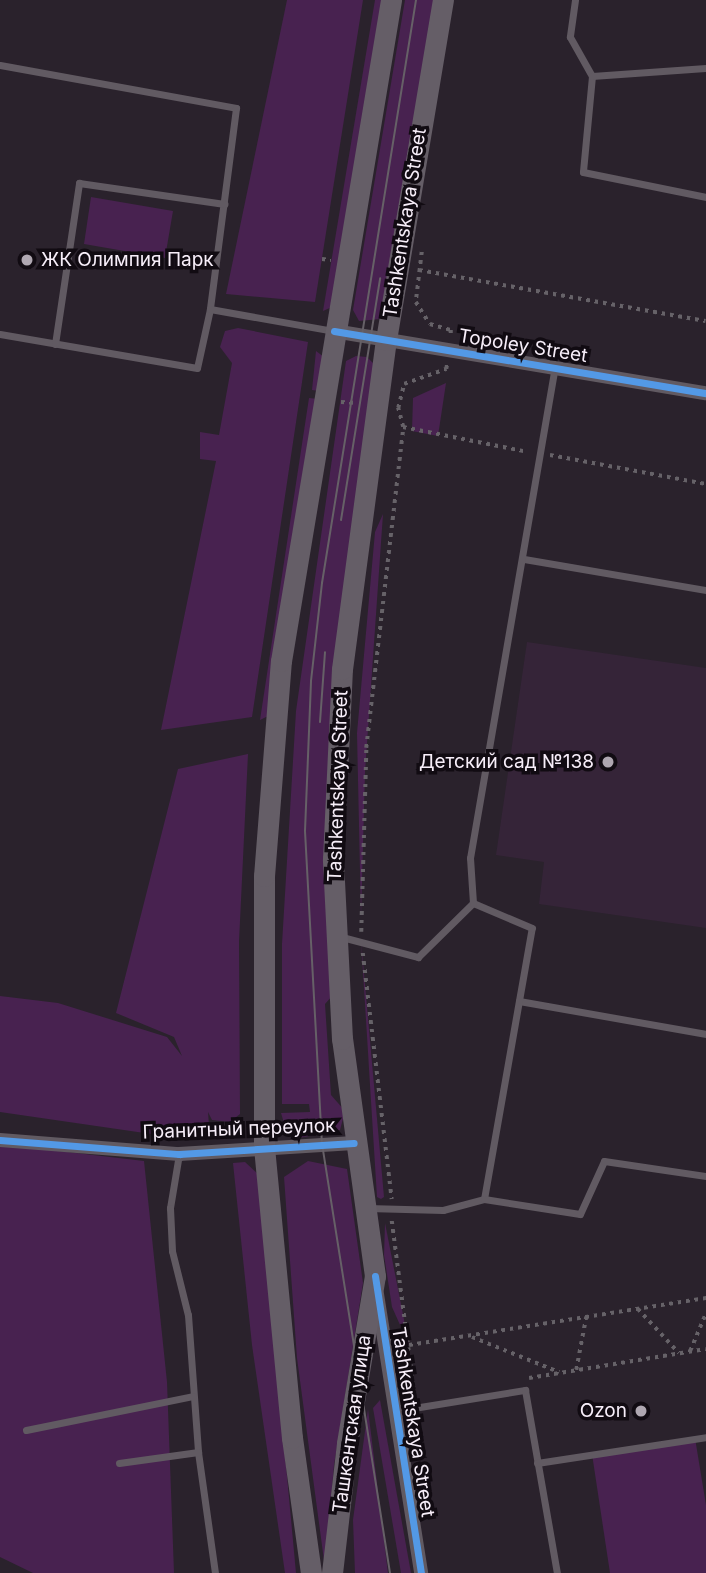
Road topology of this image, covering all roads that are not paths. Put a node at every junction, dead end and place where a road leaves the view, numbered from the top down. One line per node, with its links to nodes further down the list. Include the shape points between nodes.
1 (391, 0): 10 (main road)
2 (443, 0): 12 (main road, Tashkentskaya Street)
3 (575, 0): 6 (lane, via 570,37)
4 (0, 65): 8 (lane, via 236,108)
5 (706, 68): 6 (lane)
6 (592, 76): 7 (lane, via 583,172)
7 (706, 197)
8 (224, 204): 9 (lane); 13 (lane, via 79,183)
9 (210, 309): 10 (lane); 13 (lane, via 197,368)
10 (334, 331): 12 (street, Topoley Street); 24 (main road, via 281,661 264,876)
11 (0, 334): 13 (lane)
12 (386, 340): 14 (street, Topoley Street); 19 (main road, Tashkentskaya Street, via 342,668 333,859)
13 (54, 344)
14 (556, 367): 15 (street, Topoley Street); 16 (lane)
15 (706, 393)
16 (524, 559): 17 (lane); 18 (lane, via 470,858)
17 (706, 590)
18 (473, 903): 19 (lane, via 418,957); 20 (lane, via 532,928)
19 (337, 936): 23 (main road, Tashkentskaya Street)
20 (519, 1001): 21 (lane); 27 (lane)
21 (706, 1034)
22 (0, 1140): 25 (street, Гранитный переулок)
23 (354, 1143): 24 (street, Гранитный переулок); 28 (main road, Tashkentskaya Street)
24 (264, 1149): 25 (street, Гранитный переулок); 38 (main road, via 292,1438)
25 (179, 1154): 30 (lane, via 170,1228 188,1315)
26 (706, 1176): 27 (lane, via 604,1161 580,1214)
27 (484, 1199): 28 (lane, via 443,1210)
28 (365, 1208): 29 (main road, Tashkentskaya Street)
29 (375, 1276): 31 (street, Tashkentskaya Street); 39 (main road, Ташкентская улица, via 346,1443)
30 (193, 1396): 32 (lane); 34 (lane)
31 (400, 1410): 35 (lane, via 525,1390); 40 (street, Tashkentskaya Street)
32 (26, 1430)
33 (706, 1437): 35 (lane)
34 (198, 1452): 36 (lane); 37 (lane)
35 (537, 1463): 41 (lane)
36 (119, 1464)
37 (215, 1573)
38 (311, 1573)
39 (332, 1573)
40 (421, 1573)
41 (556, 1573)

